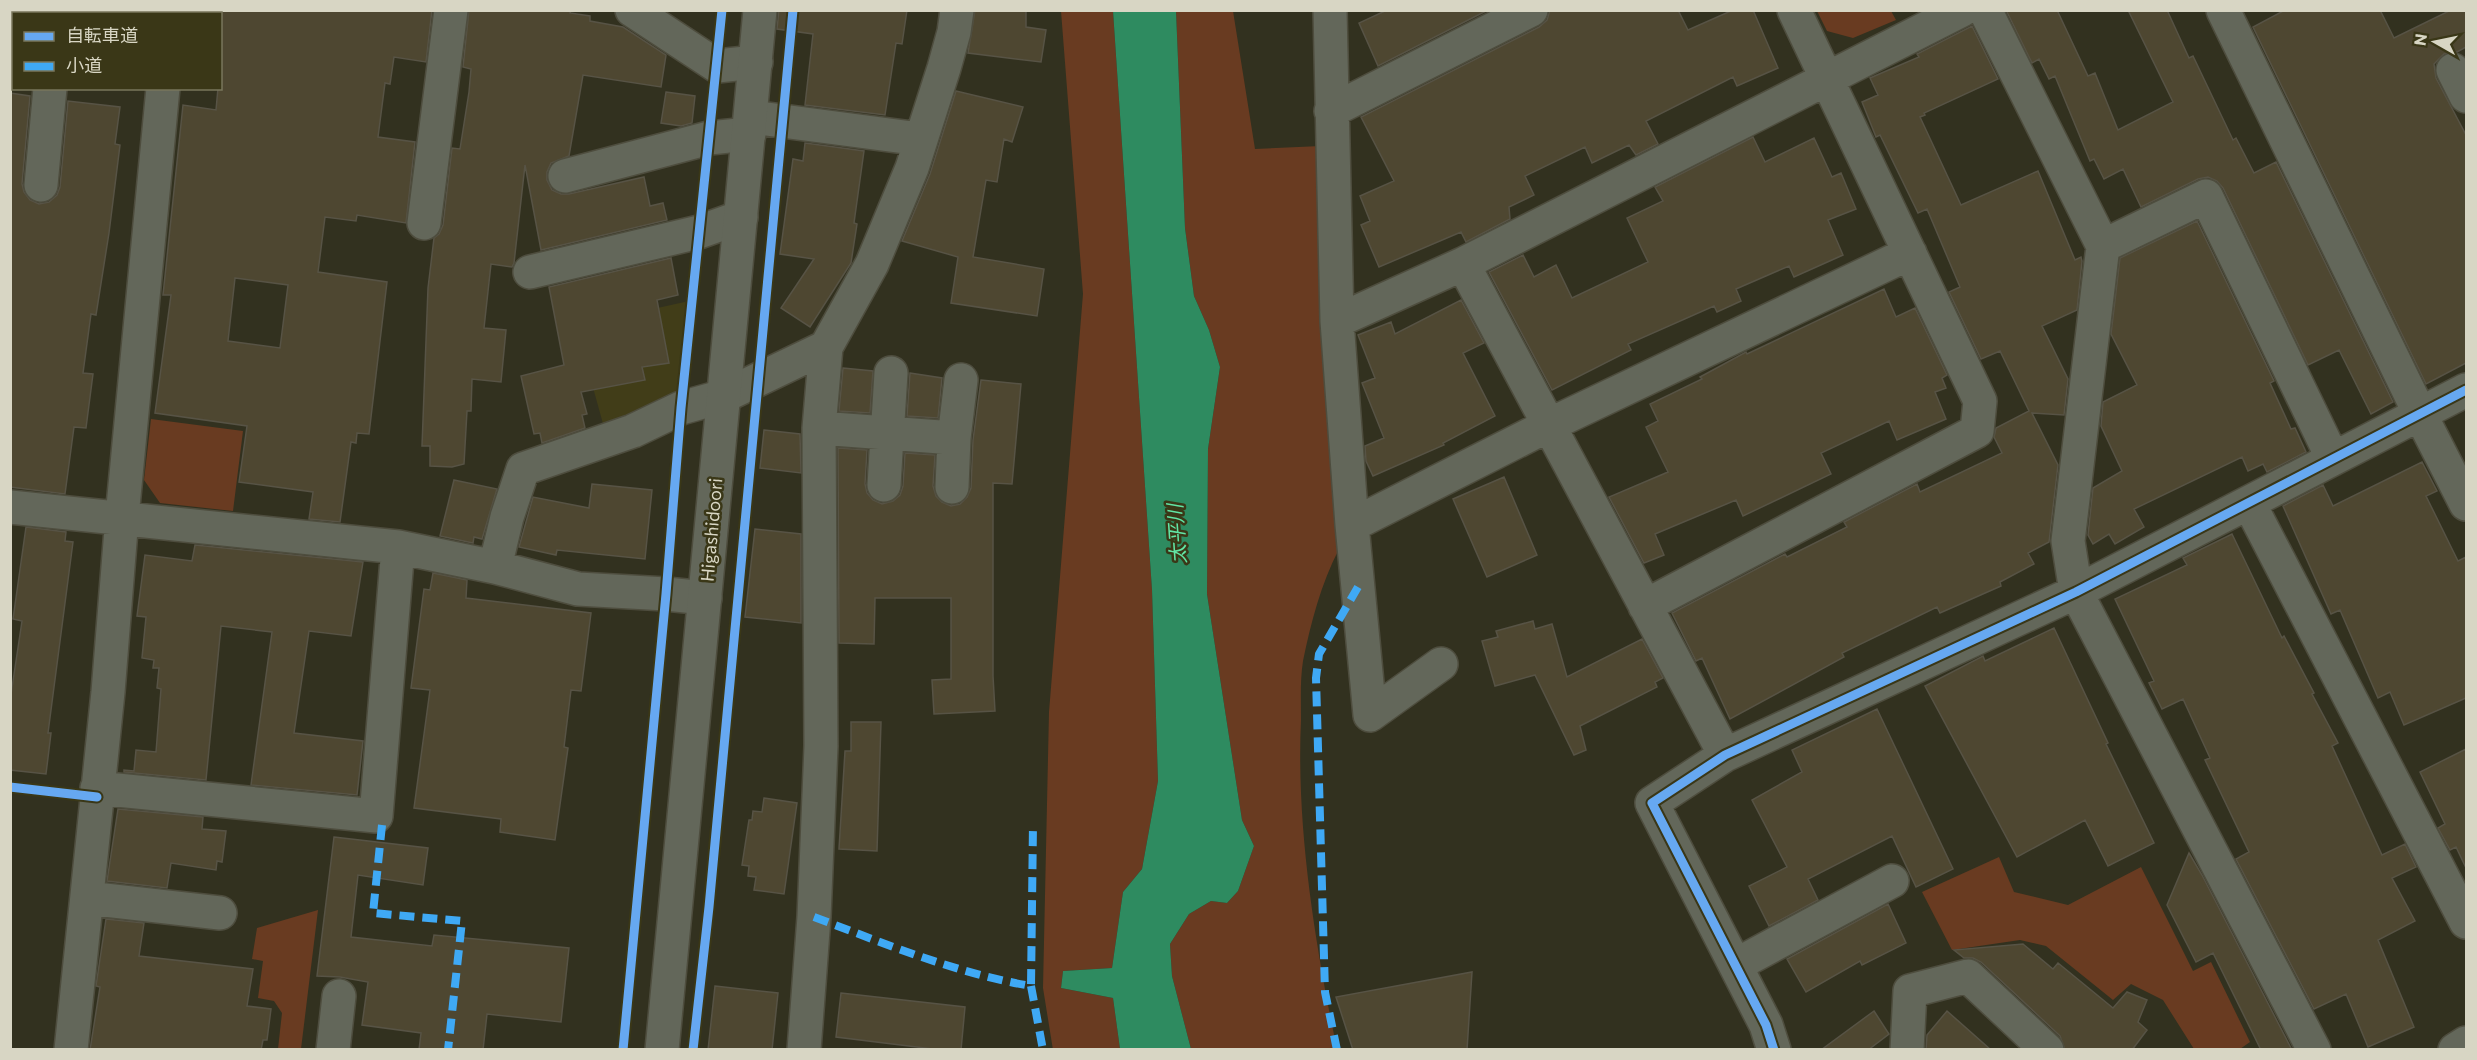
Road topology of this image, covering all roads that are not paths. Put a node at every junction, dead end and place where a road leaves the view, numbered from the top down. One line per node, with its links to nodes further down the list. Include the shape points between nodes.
1 (451, 10): 21 (street)
2 (632, 10): 11 (street, via 717,66)
3 (760, 10): 11 (street, Higashidoori)
4 (957, 10): 17 (street, via 944,68)
5 (1330, 10): 15 (street)
6 (1531, 10): 15 (street)
7 (1794, 10): 12 (street)
8 (1962, 10): 12 (street)
9 (1985, 10): 22 (street)
10 (2223, 10): 32 (street)
11 (756, 62): 16 (street, Higashidoori)
12 (1827, 79): 23 (street); 24 (street)
13 (50, 90): 19 (street)
14 (163, 90): 43 (street)
15 (1330, 111): 26 (street)
16 (750, 125): 17 (street); 18 (street); 20 (street, Higashidoori)
17 (920, 139): 27 (street, via 872,264)
18 (565, 176)
19 (41, 185)
20 (741, 217): 25 (street, via 699,232); 31 (street, Higashidoori)
21 (424, 223)
22 (2103, 246): 37 (street, via 2206,196); 47 (street, via 2068,541)
23 (1910, 253): 33 (street); 49 (street, via 1980,401 1977,431)
24 (1463, 264): 26 (street); 33 (street)
25 (530, 272)
26 (1337, 321): 44 (street)
27 (826, 347): 31 (street); 34 (street)
28 (891, 373): 35 (street)
29 (961, 380): 36 (street)
30 (2466, 390): 32 (street)
31 (724, 396): 46 (street, via 681,408 633,431 523,469); 48 (street, Higashidoori)
32 (2420, 414): 37 (street); 41 (street)
33 (1548, 425): 44 (street); 49 (street)
34 (819, 428): 35 (street); 63 (street, via 821,746)
35 (888, 432): 36 (street); 38 (street)
36 (954, 438): 39 (street)
37 (2333, 459): 40 (street)
38 (884, 485)
39 (952, 487)
40 (2249, 503): 47 (street); 56 (street)
41 (2466, 504)
42 (10, 507): 43 (street)
43 (122, 517): 45 (street); 52 (street)
44 (1352, 525): 50 (street, via 1370,715)
45 (398, 547): 46 (street); 52 (street, via 376,816)
46 (495, 567): 48 (street, via 578,589)
47 (2076, 592): 51 (street); 67 (street)
48 (705, 598): 62 (street, Higashidoori)
49 (1645, 606): 51 (street)
50 (1441, 664)
51 (1725, 755): 57 (street, via 1652,803)
52 (98, 788): 54 (street)
53 (1892, 881): 57 (street)
54 (87, 898): 55 (street); 60 (street)
55 (220, 913)
56 (2466, 922)
57 (1736, 965): 64 (street, via 1766,1024)
58 (339, 996): 61 (street)
59 (2466, 1043): 68 (street)
60 (71, 1050)
61 (333, 1050)
62 (662, 1050)
63 (804, 1050)
64 (1774, 1050)
65 (1906, 1050): 66 (street, via 1910,991 1968,976)
66 (2048, 1050)
67 (2314, 1050)
68 (2455, 1050)

